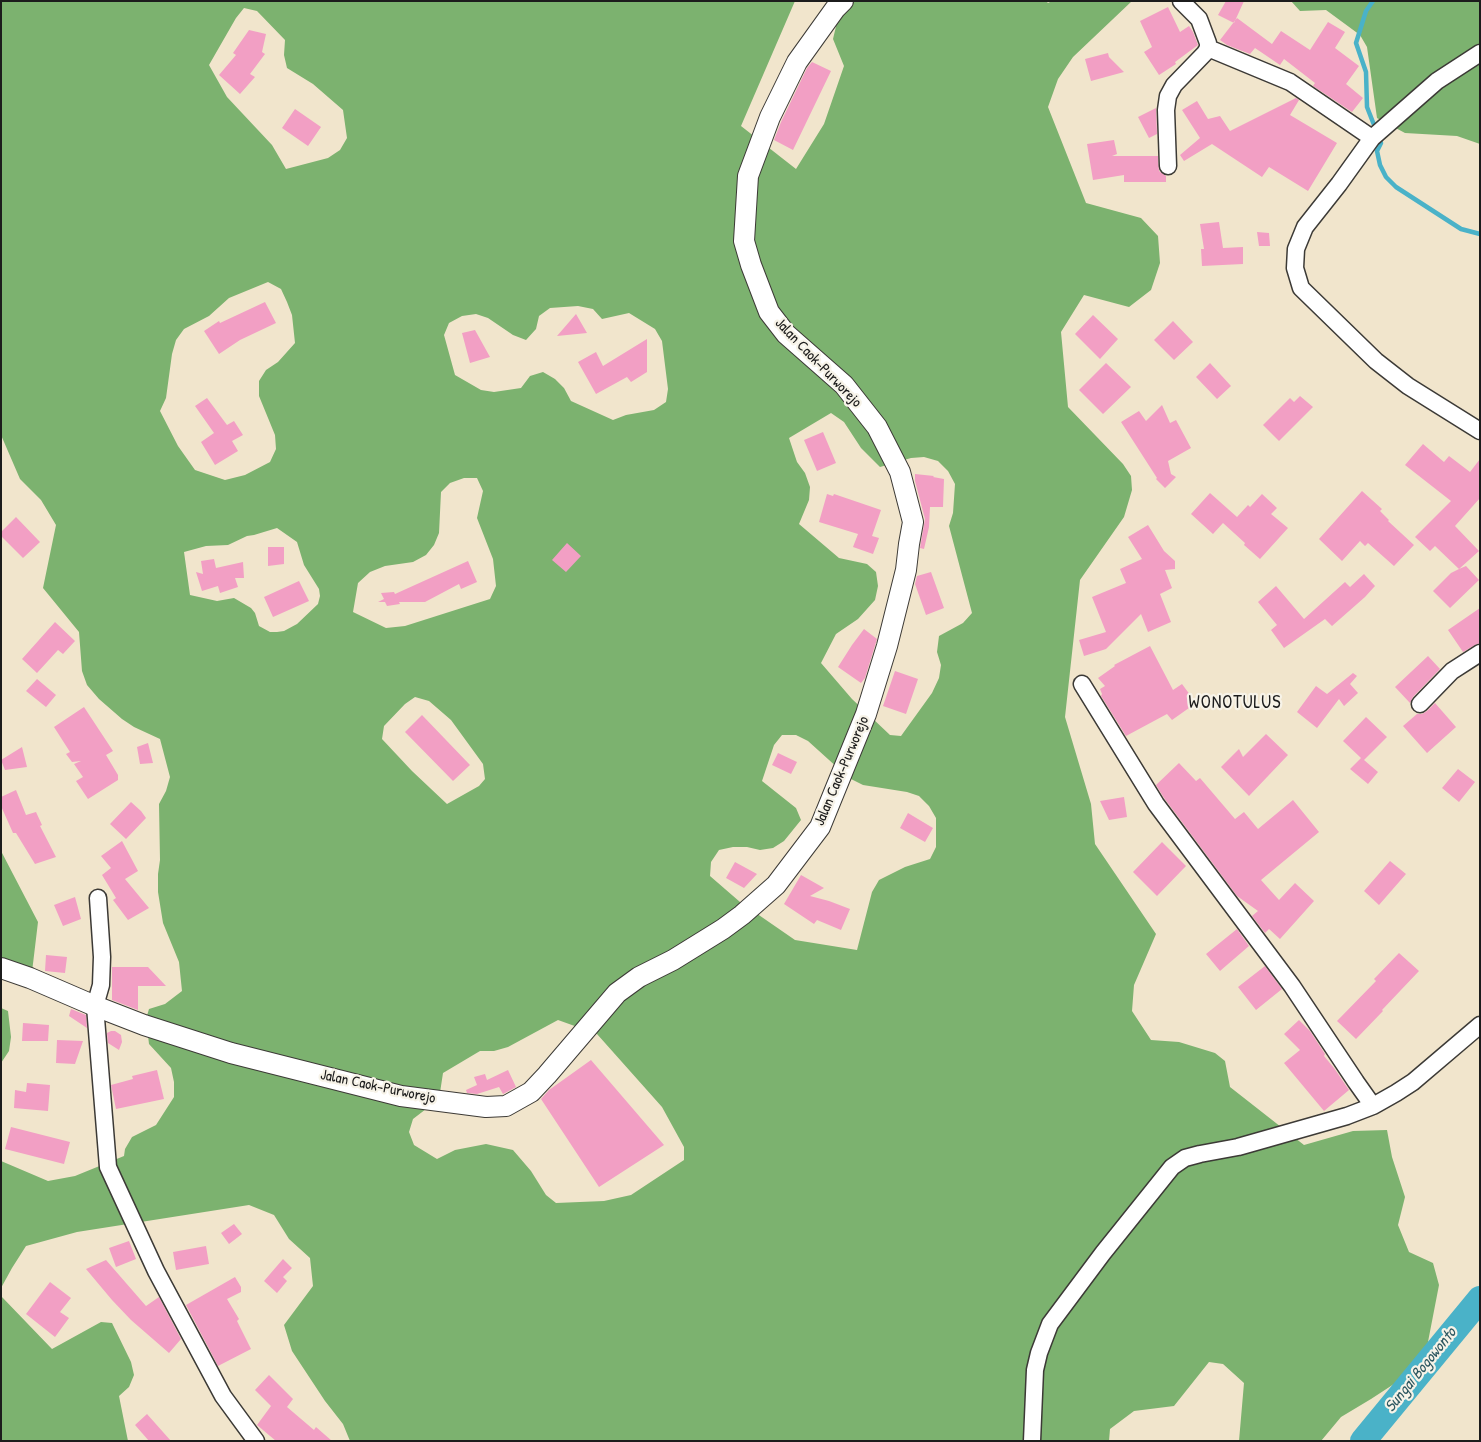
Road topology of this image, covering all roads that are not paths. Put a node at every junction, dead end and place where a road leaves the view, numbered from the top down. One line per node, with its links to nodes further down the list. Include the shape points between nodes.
1 (843, 1): 13 (street, Jalan Caok-Purworejo, via 797,62 770,117 748,176 744,241 770,312 786,334 844,385 877,427 900,472 913,522 906,570 887,646 866,714 820,826 776,885 723,929 639,977 618,993 531,1092 506,1106 486,1107 402,1096 231,1053)
2 (1181, 1): 3 (street, via 1199,19)
3 (1208, 48): 5 (street, via 1290,82); 6 (street, via 1174,84 1168,96)
4 (1480, 53): 5 (street, via 1437,80)
5 (1377, 134): 7 (street, via 1305,227 1296,249 1295,268 1301,288 1408,386)
6 (1168, 166)
7 (1480, 431)
8 (1480, 654): 10 (street, via 1452,671)
9 (1082, 684): 15 (street, via 1156,804 1292,986)
10 (1420, 704)
11 (98, 898): 13 (street, via 102,957 101,986)
12 (1, 968): 13 (street, Jalan Caok-Purworejo)
13 (95, 1006): 16 (street, via 108,1167 156,1270 223,1396)
14 (1480, 1025): 15 (street, via 1413,1082 1396,1093)
15 (1369, 1100): 17 (street, via 1347,1116 1238,1147 1185,1158 1172,1167 1050,1324 1035,1370)
16 (256, 1441)
17 (1032, 1441)

